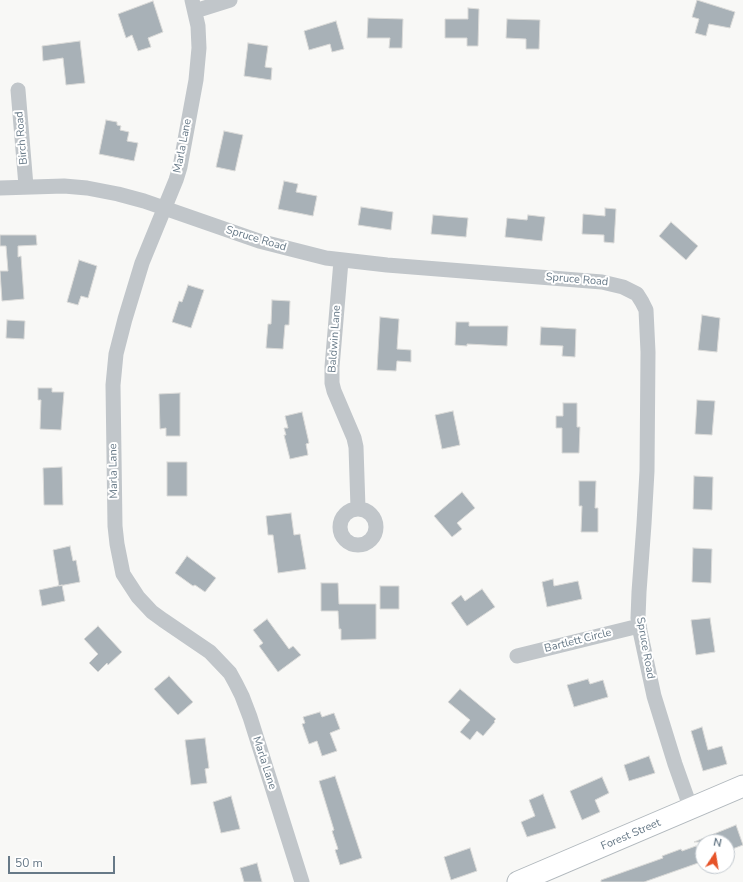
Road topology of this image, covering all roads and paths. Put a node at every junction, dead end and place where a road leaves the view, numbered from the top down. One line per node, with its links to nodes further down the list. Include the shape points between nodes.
1 (230, 0): 2 (street)
2 (193, 5): 6 (street, Marla Lane, via 199,36 196,80 180,167)
3 (18, 90): 4 (street, Birch Road)
4 (26, 186): 5 (street, Spruce Road); 6 (street, Spruce Road, via 93,189 124,195)
5 (0, 188)
6 (165, 209): 7 (street, Spruce Road, via 259,241); 13 (street, Marla Lane, via 142,263 130,300 119,339 114,370 116,526 121,565 127,581 152,612 210,652 230,673 250,717)
7 (341, 261): 8 (street, Baldwin Lane, via 332,382 356,447); 9 (street, Spruce Road, via 602,282 623,287 637,294 646,310 648,352 647,471)
8 (358, 508)
9 (639, 626): 10 (street, Bartlett Circle); 12 (street, Spruce Road, via 654,696)
10 (517, 656)
11 (743, 786): 12 (street, Forest Street)
12 (691, 809): 14 (street, Forest Street)
13 (302, 882)
14 (518, 882)

